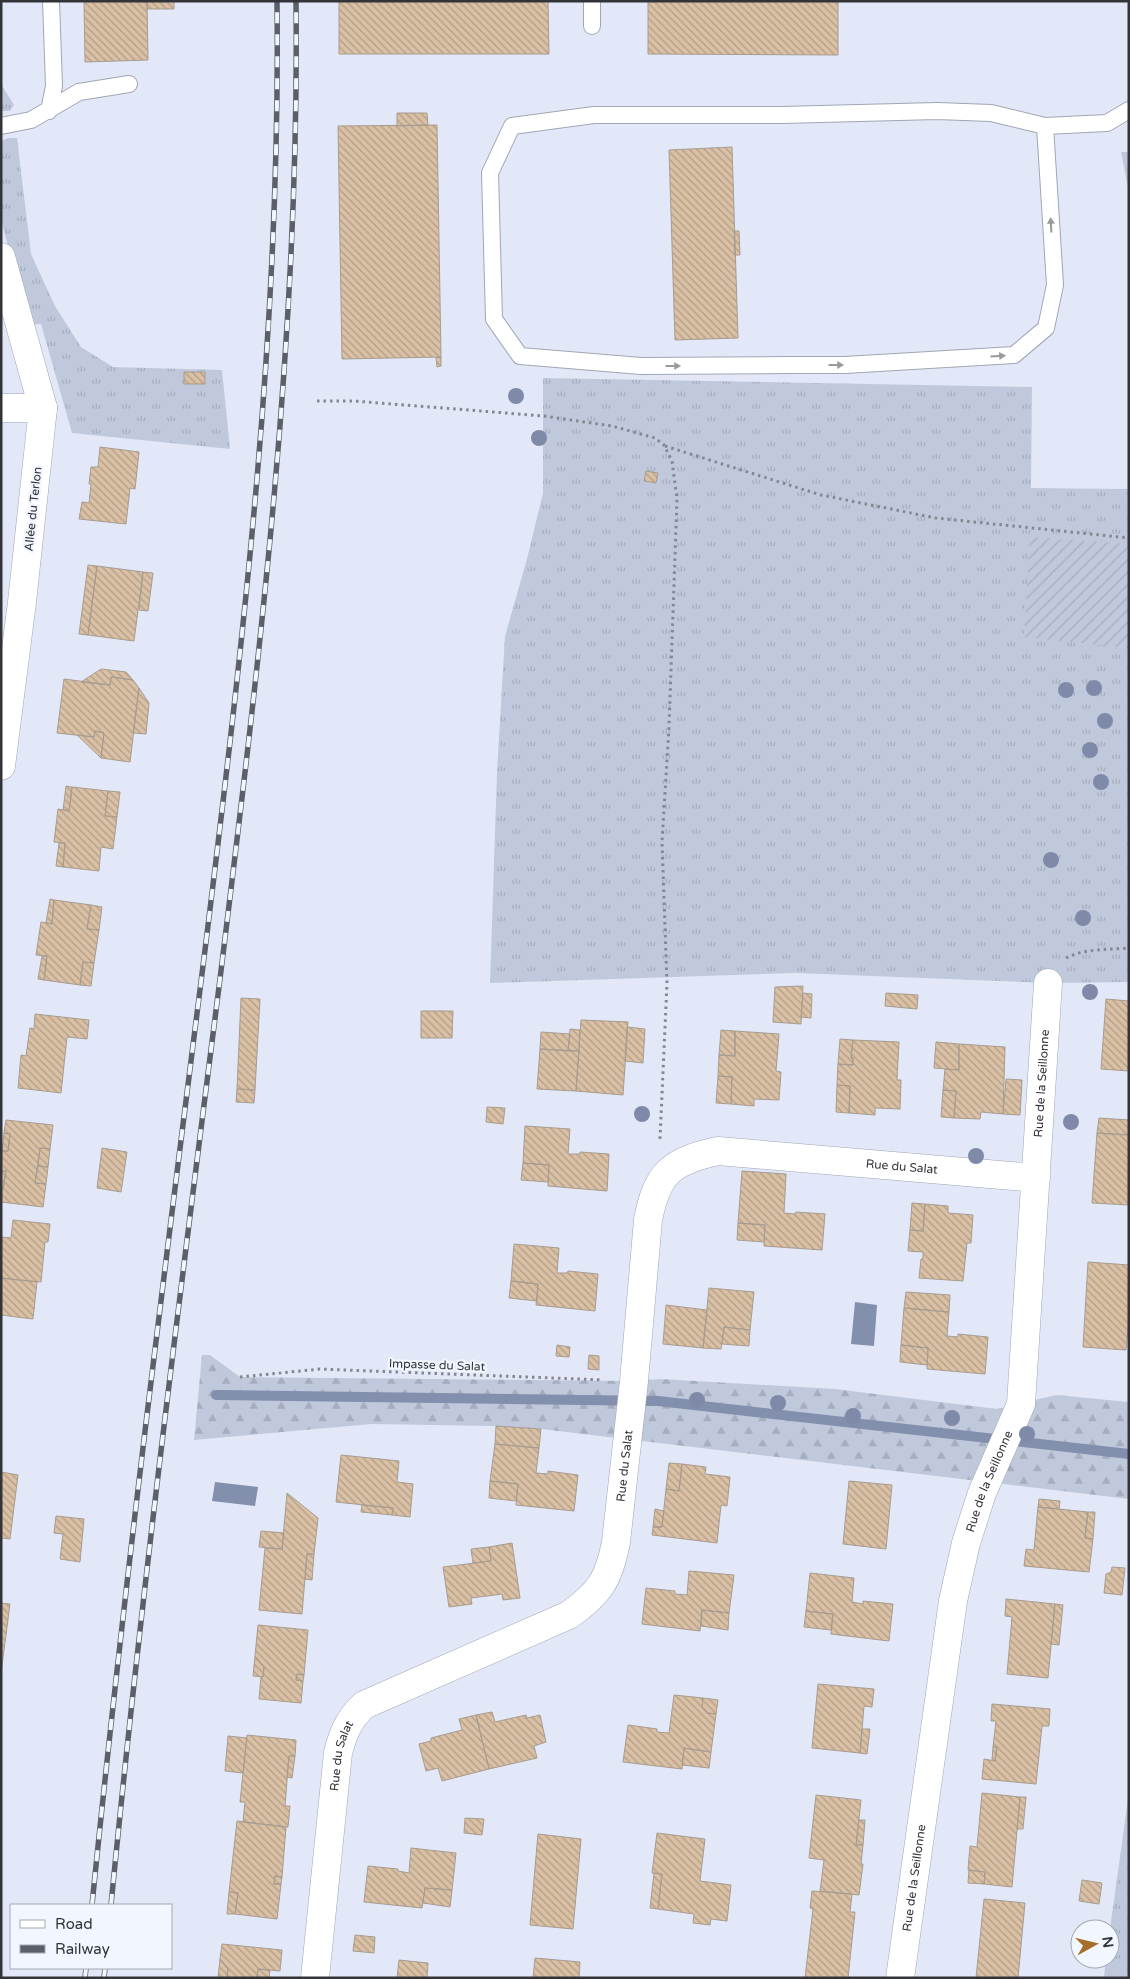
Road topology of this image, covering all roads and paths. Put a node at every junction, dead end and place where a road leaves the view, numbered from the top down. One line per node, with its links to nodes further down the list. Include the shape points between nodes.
1 (50, 1): 6 (lane, via 54,86)
2 (592, 1): 3 (lane)
3 (592, 26)
4 (129, 84): 6 (lane, via 79,92)
5 (1129, 110): 8 (lane, via 1107,122)
6 (49, 111): 7 (lane, via 31,120)
7 (1, 126)
8 (1045, 126): 8 (lane, one-way to 8, via 992,113 938,111 594,115 512,126 490,173 494,319 520,356 624,364 846,365 1014,355 1046,328 1054,285)
9 (1, 257): 12 (street, Allée du Terlon)
10 (316, 401): 13 (path, via 544,416 629,430)
11 (1, 408): 12 (street)
12 (43, 408): 15 (street, Allée du Terlon)
13 (664, 445): 14 (path, via 830,497 936,518); 20 (path, via 672,461 677,499 662,842 667,983)
14 (1129, 538)
15 (12, 601): 16 (street, Allée du Terlon)
16 (1, 766)
17 (1129, 948): 18 (path, via 1075,953 1062,960)
18 (1048, 984): 19 (street, Rue de la Seillonne)
19 (1036, 1178): 20 (street, Rue du Salat, via 718,1151 693,1156 673,1168); 24 (street, Rue de la Seillonne, via 1021,1404 982,1492 952,1601)
20 (658, 1184): 22 (street, Rue du Salat, via 648,1220)
21 (240, 1377): 22 (path, Impasse du Salat, via 320,1369)
22 (634, 1381): 23 (street, Rue du Salat, via 616,1542 611,1568 601,1587 587,1603 569,1615 364,1705 343,1733 338,1753)
23 (315, 1978)
24 (900, 1978)

